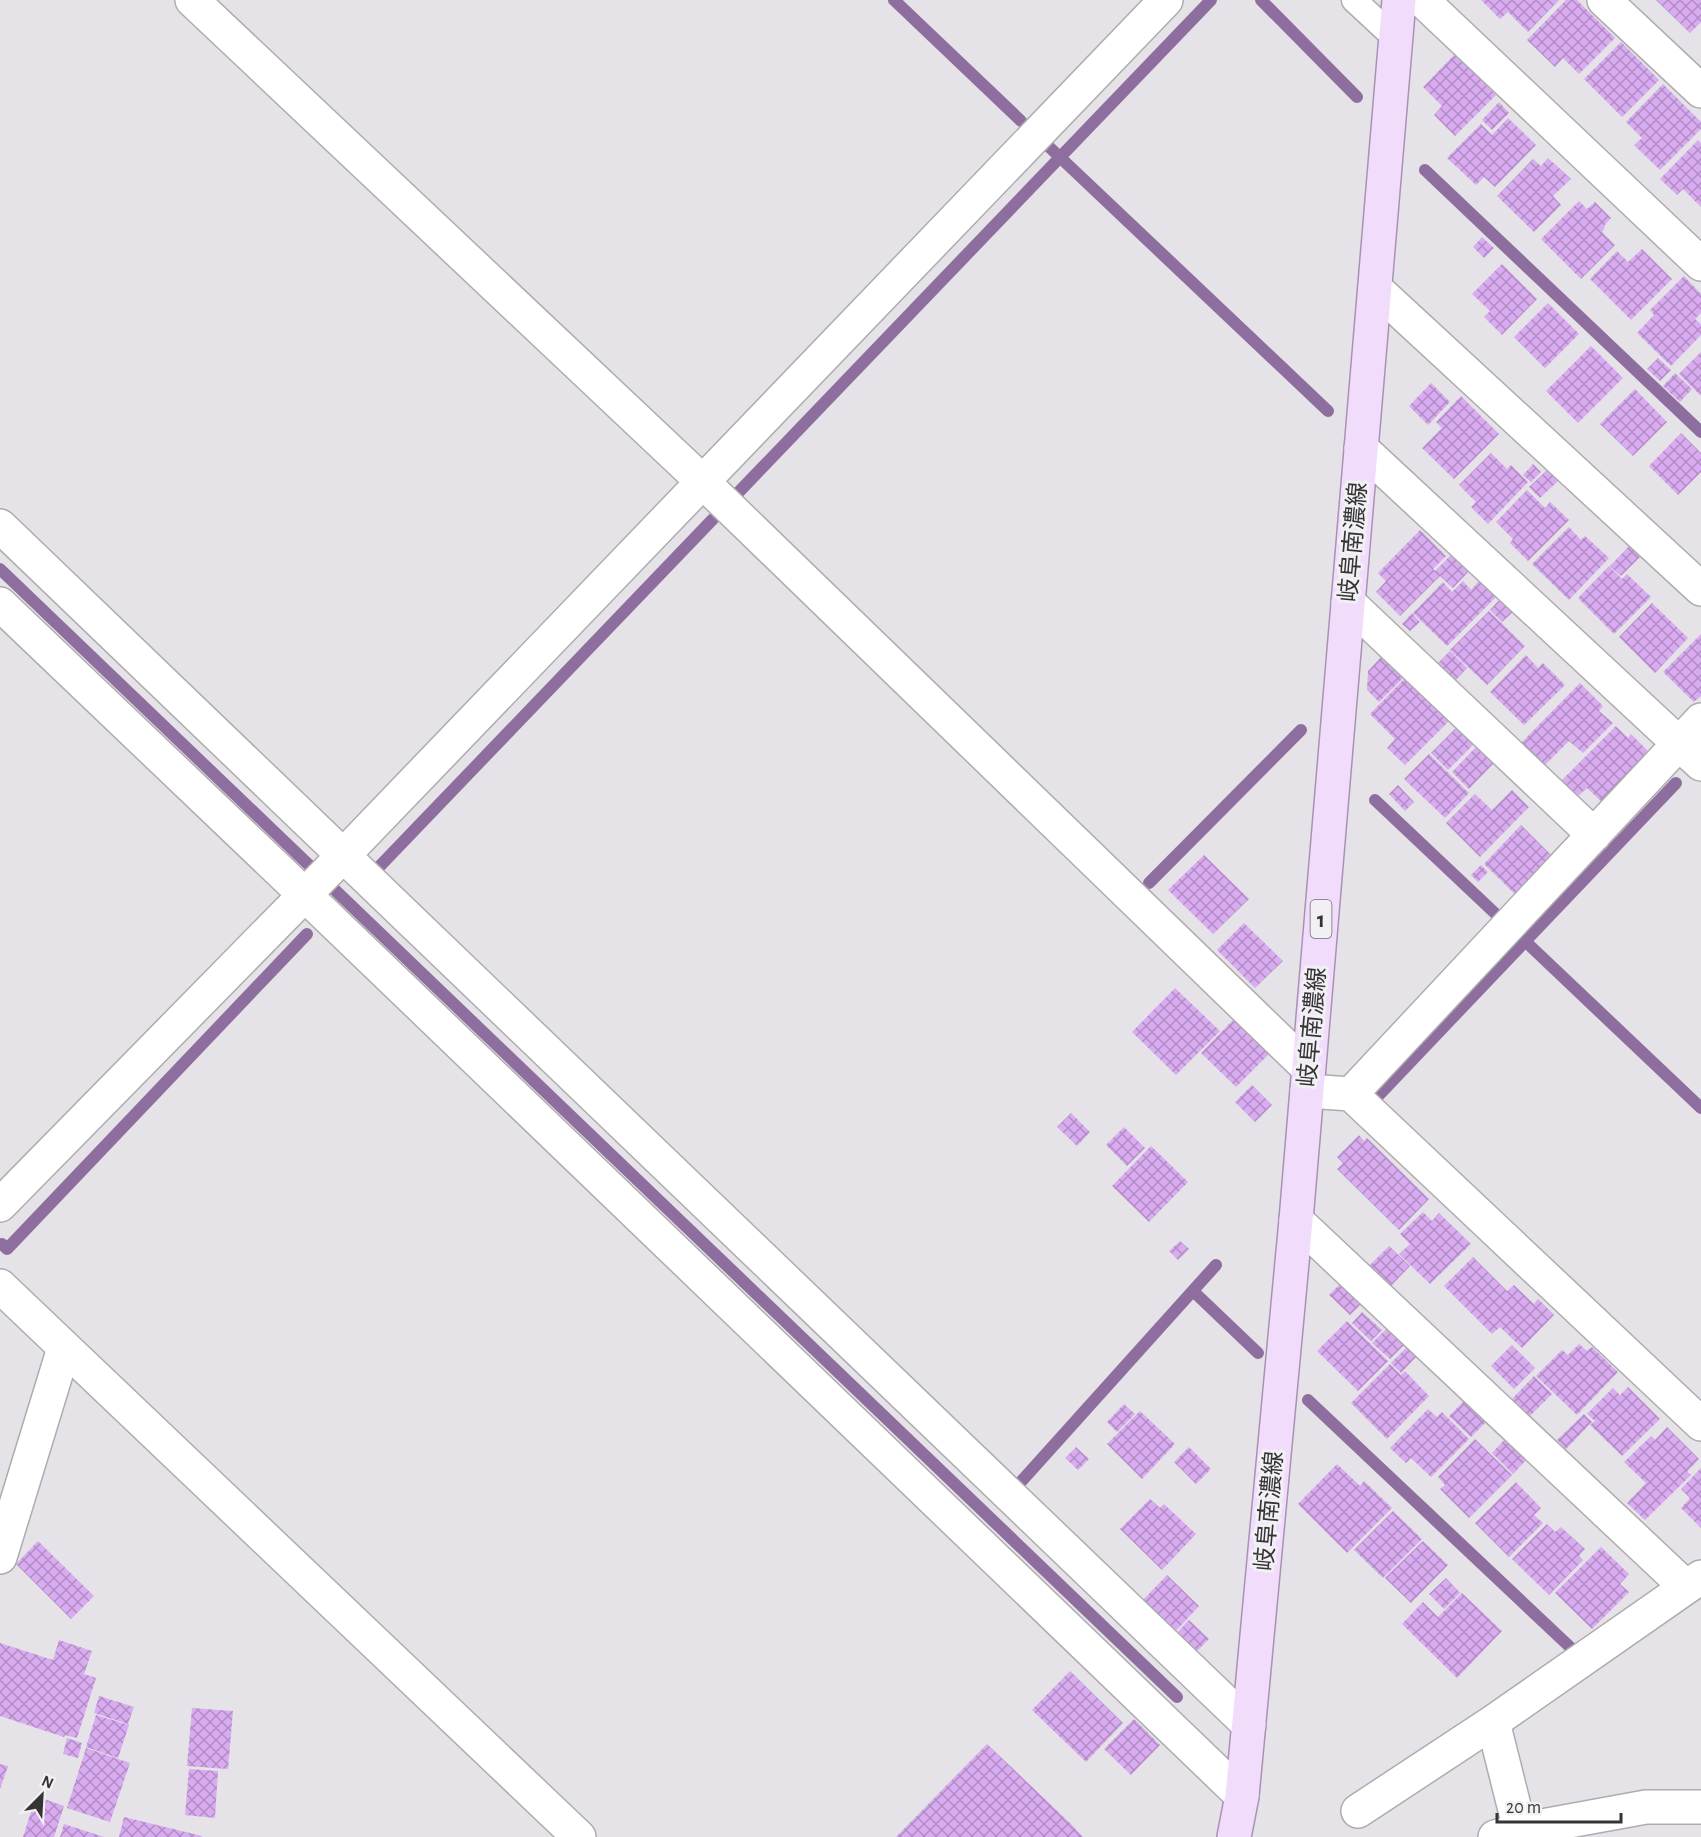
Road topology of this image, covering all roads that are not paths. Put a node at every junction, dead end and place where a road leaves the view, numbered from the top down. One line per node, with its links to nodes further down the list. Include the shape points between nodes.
1 (192, 0): 12 (street)
2 (1166, 0): 12 (street)
3 (1354, 0): 7 (lane)
4 (1399, 0): 7 (main road, 岐阜南濃線 / 1)
5 (1422, 0): 9 (street)
6 (1604, 0): 8 (street)
7 (1396, 39): 10 (main road, 岐阜南濃線 / 1)
8 (1701, 92)
9 (1701, 264)
10 (1375, 288): 11 (main road, 岐阜南濃線 / 1); 14 (street)
11 (1361, 448): 15 (main road, 岐阜南濃線 / 1); 17 (street)
12 (703, 482): 19 (street); 20 (street)
13 (0, 526): 19 (street)
14 (1701, 589)
15 (1348, 602): 18 (street); 20 (main road, 岐阜南濃線 / 1)
16 (0, 604): 19 (street)
17 (1694, 742): 18 (street)
18 (1594, 835): 21 (street)
19 (324, 875): 22 (street); 30 (street); 31 (street)
20 (1308, 1079): 21 (street); 23 (main road, 岐阜南濃線 / 1)
21 (1352, 1094): 26 (street)
22 (0, 1205)
23 (1296, 1220): 28 (street); 30 (main road, 岐阜南濃線 / 1)
24 (0, 1286): 25 (street)
25 (64, 1348): 27 (street); 35 (street)
26 (1701, 1424)
27 (0, 1557)
28 (1694, 1582): 29 (street)
29 (1493, 1722): 33 (street); 34 (street)
30 (1249, 1725): 31 (main road, 岐阜南濃線 / 1)
31 (1242, 1796): 36 (main road, 岐阜南濃線 / 1)
32 (1701, 1807): 34 (street, via 1646,1807)
33 (1358, 1811)
34 (1507, 1834)
35 (579, 1837)
36 (1234, 1837)

